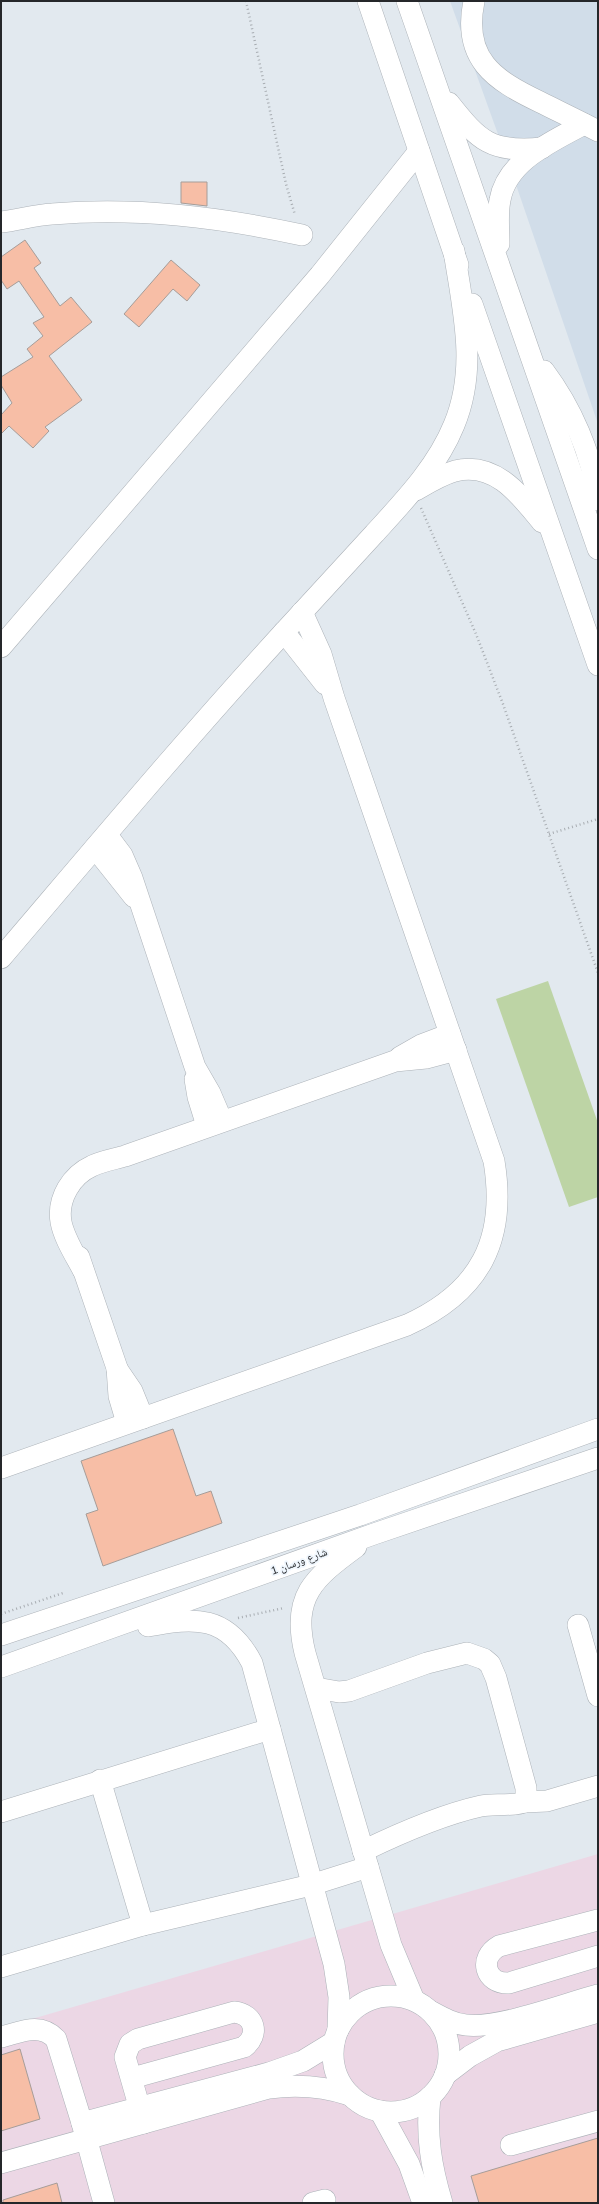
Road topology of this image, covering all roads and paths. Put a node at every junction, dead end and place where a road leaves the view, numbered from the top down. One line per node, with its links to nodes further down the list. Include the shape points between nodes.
1 (246, 1): 10 (path, via 286,184)
2 (368, 1): 8 (street)
3 (407, 1): 5 (street)
4 (474, 1): 6 (street, via 471,23 474,44 484,64 510,87)
5 (439, 91): 7 (street, via 469,128 481,138 516,150); 12 (street)
6 (591, 127): 7 (street)
7 (542, 148): 12 (street, via 512,173 500,199)
8 (419, 151): 11 (street); 20 (street, via 320,275)
9 (1, 222): 10 (street, via 51,214 159,212 213,218)
10 (302, 235)
11 (454, 251): 14 (street, via 467,336 468,367 464,397 454,426 440,453); 16 (street)
12 (500, 266): 13 (street)
13 (528, 350): 15 (street, via 565,403 579,432 590,463); 17 (street)
14 (414, 491): 16 (street, via 455,471 473,469 490,474 506,482 519,494); 18 (street); 24 (path, via 476,634)
15 (598, 500)
16 (550, 532): 21 (street)
17 (598, 549)
18 (302, 612): 19 (street); 22 (street, via 321,654)
19 (284, 632): 22 (street); 25 (street)
20 (1, 647)
21 (598, 665)
22 (334, 698): 28 (street)
23 (598, 819): 24 (path)
24 (549, 834): 27 (path)
25 (101, 842): 26 (street); 29 (street, via 139,902 194,1066 210,1093)
26 (1, 958)
27 (598, 973)
28 (453, 1042): 29 (street, via 426,1058 395,1061); 30 (street, via 494,1161 498,1186 498,1212 493,1237 469,1282 451,1300 430,1314 407,1324)
29 (214, 1124): 30 (street, via 93,1166 78,1175 67,1188 61,1204 61,1222 82,1270 116,1368 119,1396)
30 (135, 1420): 33 (street)
31 (598, 1429): 36 (street, via 360,1515)
32 (598, 1458): 34 (street, شارع ورسان 1)
33 (1, 1468)
34 (374, 1534): 41 (street, شارع ورسان 1); 43 (street, via 327,1568 312,1586 302,1609 301,1630)
35 (290, 1607): 37 (path)
36 (66, 1614): 38 (street, via 39,1613); 40 (street)
37 (233, 1619)
38 (1, 1622)
39 (578, 1625): 44 (street)
40 (1, 1635)
41 (79, 1641): 42 (street, شارع ورسان 1); 45 (street, via 188,1620 215,1625 237,1640 246,1651 252,1663)
42 (1, 1667)
43 (316, 1688): 48 (street, via 349,1691 427,1663 467,1653 484,1659 490,1664 496,1678 527,1793); 50 (street)
44 (598, 1696)
45 (270, 1728): 46 (street); 51 (street)
46 (100, 1780): 49 (street); 53 (street)
47 (598, 1786): 48 (street, via 547,1801)
48 (524, 1802): 50 (street, via 471,1809 390,1839)
49 (1, 1812)
50 (366, 1859): 51 (street); 57 (street, via 393,1952)
51 (312, 1885): 53 (street); 60 (street, via 337,1980 339,1997)
52 (598, 1920): 54 (street, via 499,1946 490,1954 486,1966 491,1978 497,1982 509,1983)
53 (143, 1925): 55 (street)
54 (598, 1956)
55 (1, 1967)
56 (598, 1995): 58 (street, via 501,2022 479,2025 454,2023)
57 (414, 2000): 58 (street); 60 (street, via 399,1996 384,1996 370,2000 356,2007 345,2017)
58 (432, 2012): 62 (street, via 446,2035 449,2055)
59 (598, 2012): 62 (street, via 497,2041 470,2056)
60 (336, 2036): 64 (street, via 333,2056 335,2071); 67 (street, via 303,2060 286,2068)
61 (1, 2037): 69 (street, via 37,2028 51,2034 59,2046)
62 (445, 2075): 65 (street)
63 (132, 2078): 63 (street, via 126,2052 133,2041 234,2012 245,2014 253,2023 254,2034 244,2047); 67 (street)
64 (350, 2095): 66 (street); 67 (street, via 318,2087 285,2086)
65 (430, 2097): 66 (street, via 406,2110); 72 (street)
66 (380, 2111): 72 (street, via 400,2146)
67 (142, 2115): 69 (street)
68 (598, 2121): 70 (street)
69 (84, 2131): 71 (street); 73 (street)
70 (511, 2145)
71 (1, 2163)
72 (426, 2179): 74 (street); 75 (street)
73 (104, 2203)
74 (423, 2203)
75 (442, 2203)

